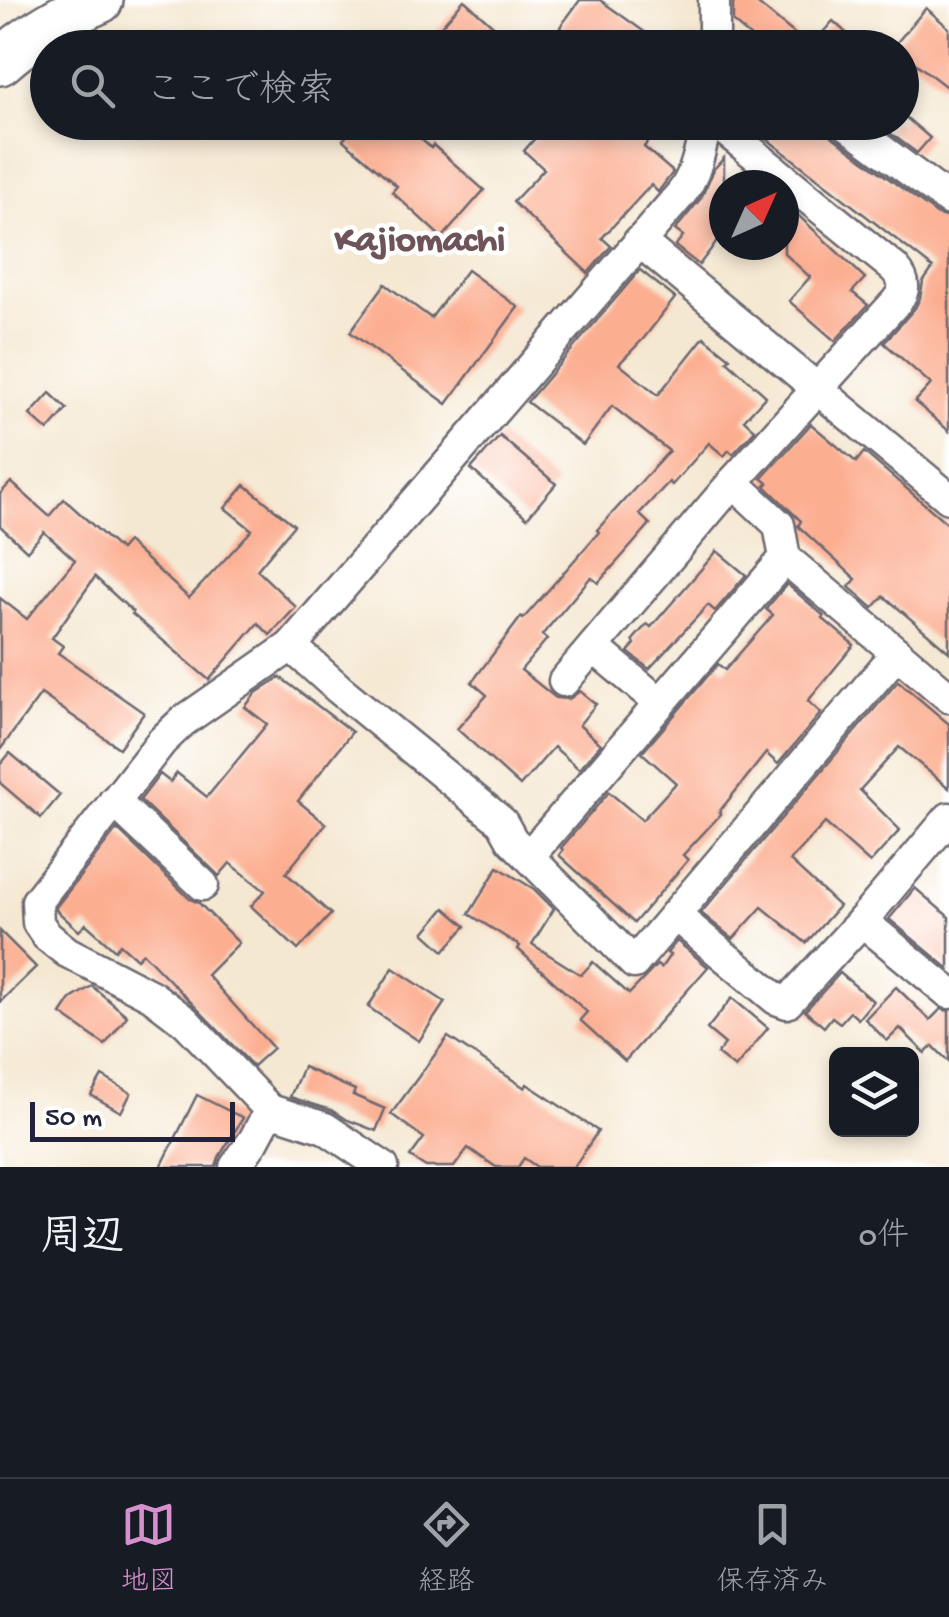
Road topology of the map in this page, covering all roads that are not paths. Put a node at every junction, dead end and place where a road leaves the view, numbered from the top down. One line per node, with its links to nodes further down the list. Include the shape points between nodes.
1 (100, 0): 3 (street)
2 (714, 0): 4 (street)
3 (42, 30)
4 (717, 30)
5 (30, 37): 6 (street)
6 (0, 62)
7 (705, 140): 11 (street, via 689,184)
8 (734, 140): 12 (street, via 903,280 901,296)
9 (868, 140): 10 (street)
10 (949, 200)
11 (640, 240): 12 (street); 16 (street)
12 (817, 388): 13 (street); 14 (street)
13 (733, 482): 15 (street, via 779,525); 17 (street)
14 (949, 498)
15 (785, 558): 18 (street); 21 (street)
16 (290, 646): 22 (street, via 182,722); 24 (street, via 502,822)
17 (593, 648): 19 (street); 21 (street)
18 (897, 652): 20 (street); 26 (street)
19 (564, 681)
20 (949, 696)
21 (660, 703): 24 (street)
22 (114, 802): 25 (street); 29 (street, via 38,901 38,924 68,952 152,996 186,1022)
23 (949, 818): 27 (street)
24 (529, 856): 26 (street, via 634,963)
25 (203, 885)
26 (675, 915): 27 (street, via 784,1004)
27 (862, 921): 28 (street)
28 (949, 993)
29 (270, 1110): 30 (street); 31 (street, via 325,1128)
30 (235, 1167)
31 (382, 1167)

